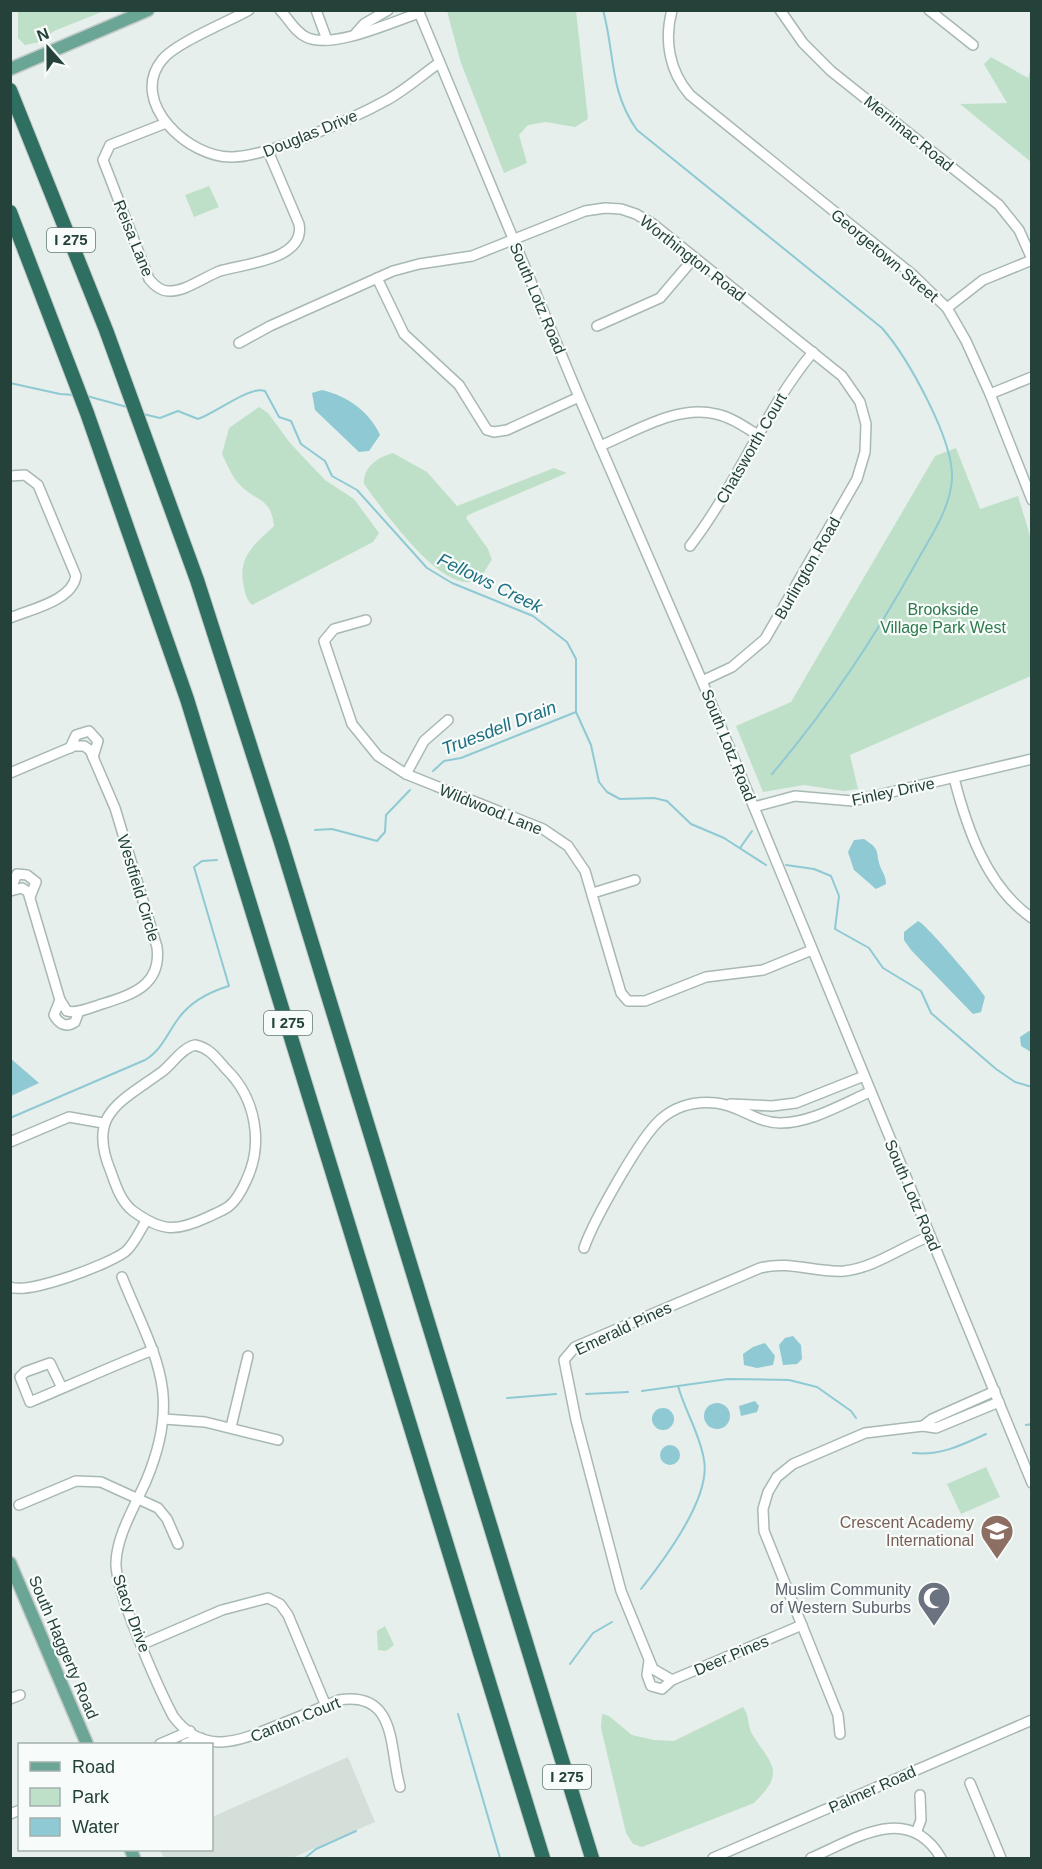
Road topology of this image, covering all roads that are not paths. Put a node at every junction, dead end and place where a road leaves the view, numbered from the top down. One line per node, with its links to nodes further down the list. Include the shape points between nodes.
1 (148, 10): 14 (main road)
2 (249, 10): 16 (street, Douglas Drive, via 160,61 153,85)
3 (280, 10): 11 (street, via 304,37)
4 (316, 10): 11 (street)
5 (388, 10): 10 (street)
6 (672, 10): 23 (street, Georgetown Street, via 668,33 671,60 685,89 913,275)
7 (780, 10): 21 (street, Merrimac Road, via 803,43 831,71 999,205 1019,230)
8 (929, 10): 12 (street)
9 (419, 12): 10 (street); 13 (street, South Lotz Road)
10 (354, 34): 11 (street)
11 (327, 40)
12 (973, 45)
13 (439, 63): 17 (street, Douglas Drive, via 386,100); 19 (street, South Lotz Road)
14 (10, 69)
15 (10, 90): 100 (highway, I 275, via 129,392 197,580)
16 (166, 123): 17 (street, Douglas Drive, via 177,136 209,154 233,157); 17 (street, Reisa Lane, via 110,145 103,160 149,279 163,291 175,291 219,272 268,259 295,244 299,224)
17 (268, 151)
18 (10, 212): 99 (highway, I 275, via 159,615)
19 (514, 240): 20 (street, Worthington Road, via 585,211 613,208 644,218); 22 (street, Worthington Road, via 464,258 406,267); 29 (street, South Lotz Road)
20 (694, 258): 24 (street, via 660,298); 26 (street, Worthington Road)
21 (1032, 259): 23 (street, via 983,280)
22 (377, 278): 25 (street, Worthington Road); 29 (street, via 404,334 459,385 487,430 507,430)
23 (946, 308): 28 (street, Georgetown Street)
24 (597, 326)
25 (239, 343)
26 (813, 352): 30 (street, Worthington Road, via 849,384 860,402); 31 (street, Chatsworth Court)
27 (1032, 377): 28 (street)
28 (990, 394): 34 (street, Georgetown Street)
29 (579, 397): 32 (street, South Lotz Road)
30 (866, 424): 38 (street, Burlington Road, via 865,452 857,480 772,629 741,661)
31 (758, 435): 32 (street, via 722,416 693,411); 35 (street, Chatsworth Court, via 710,521)
32 (600, 446): 38 (street, South Lotz Road)
33 (10, 476): 36 (street, via 25,476 38,485 74,568 74,583 63,595)
34 (1031, 494)
35 (690, 546)
36 (10, 618)
37 (366, 620): 44 (street, Wildwood Lane, via 334,629 326,637 325,646 352,724 378,756)
38 (702, 681): 46 (street, South Lotz Road)
39 (448, 720): 44 (street, via 424,741)
40 (70, 748): 41 (street, via 84,746); 41 (street, Westfield Circle, via 76,735 89,731 98,741); 43 (street, Westfield Circle)
41 (93, 757): 54 (street, Westfield Circle, via 115,808 158,955 155,971 144,987)
42 (1032, 759): 45 (street, Finley Drive)
43 (10, 773)
44 (406, 774): 49 (street, Wildwood Lane, via 555,836 582,864)
45 (954, 778): 46 (street, Finley Drive, via 854,801 795,796); 51 (street, via 965,817 994,879)
46 (754, 807): 52 (street, South Lotz Road)
47 (635, 880): 49 (street)
48 (10, 891): 50 (street, Westfield Circle, via 22,888); 50 (street, Westfield Circle, via 17,874 27,875 36,882)
49 (593, 892): 52 (street, Wildwood Lane, via 621,993 633,1002 706,977 764,970)
50 (30, 897): 53 (street, Westfield Circle)
51 (1032, 918)
52 (812, 950): 55 (street, South Lotz Road)
53 (60, 1000): 54 (street, via 67,1011); 54 (street, Westfield Circle, via 54,1016 61,1024 75,1022)
54 (79, 1011)
55 (864, 1076): 56 (street, South Lotz Road); 58 (street)
56 (870, 1092): 59 (street, via 810,1118); 63 (street, South Lotz Road)
57 (728, 1104): 58 (street); 59 (street, via 771,1123); 64 (street, via 693,1103 660,1120 591,1228)
58 (788, 1105): 59 (street)
59 (791, 1122)
60 (103, 1123): 61 (street, via 69,1117); 62 (street, via 101,1148 121,1198); 62 (street, via 189,1047 200,1046 210,1051 240,1084 254,1122 257,1149 249,1176 235,1199 228,1207 178,1229)
61 (10, 1142)
62 (146, 1221): 66 (street, via 124,1252 44,1286)
63 (930, 1236): 70 (street, South Lotz Road); 84 (street, Emerald Pines, via 851,1270 785,1263 760,1268 582,1344 567,1355 564,1368 615,1571)
64 (584, 1248)
65 (122, 1277): 67 (street, Stacy Drive)
66 (10, 1287)
67 (153, 1350): 69 (street); 72 (street, Stacy Drive, via 164,1386)
68 (248, 1356): 74 (street)
69 (62, 1388): 69 (street, via 30,1402 20,1377 50,1363)
70 (995, 1391): 71 (street, South Lotz Road); 73 (street)
71 (999, 1402): 73 (street, via 936,1428); 76 (street, South Lotz Road)
72 (164, 1419): 74 (street); 77 (street, Stacy Drive, via 156,1455)
73 (923, 1426): 82 (street, via 859,1435 793,1464 772,1483 764,1504 764,1531)
74 (231, 1427): 75 (street)
75 (278, 1440)
76 (1032, 1483)
77 (138, 1499): 78 (street, via 100,1482 84,1480); 79 (street, via 164,1514); 83 (street, Stacy Drive, via 118,1547 116,1569 120,1590)
78 (19, 1505)
79 (178, 1544)
80 (10, 1563): 81 (main road, South Haggerty Road)
81 (15, 1584): 92 (main road, South Haggerty Road)
82 (802, 1625): 86 (street, Deer Pines); 90 (street, via 838,1715)
83 (143, 1644): 87 (street, via 222,1610 268,1598 280,1604 288,1615); 89 (street, Stacy Drive, via 173,1716)
84 (649, 1658): 85 (street, Emerald Pines, via 653,1669); 86 (street, via 647,1675 651,1686 662,1689)
85 (661, 1675): 86 (street, Deer Pines)
86 (672, 1680)
87 (326, 1706): 91 (street, Canton Court, via 239,1741 219,1743); 96 (street, Canton Court, via 339,1700 359,1699 382,1713 390,1728)
88 (1032, 1720): 101 (street, Palmer Road)
89 (190, 1731): 91 (street, Canton Court); 93 (street)
90 (840, 1734)
91 (201, 1738): 94 (street, Canton Court)
92 (87, 1743)
93 (162, 1743)
94 (188, 1743)
95 (969, 1783): 104 (street)
96 (400, 1787)
97 (920, 1795): 98 (street, via 921,1820)
98 (916, 1833): 102 (street, via 897,1828 878,1830); 103 (street, via 931,1843)
99 (543, 1858)
100 (592, 1858)
101 (713, 1858)
102 (811, 1858)
103 (941, 1858)
104 (1001, 1858)

